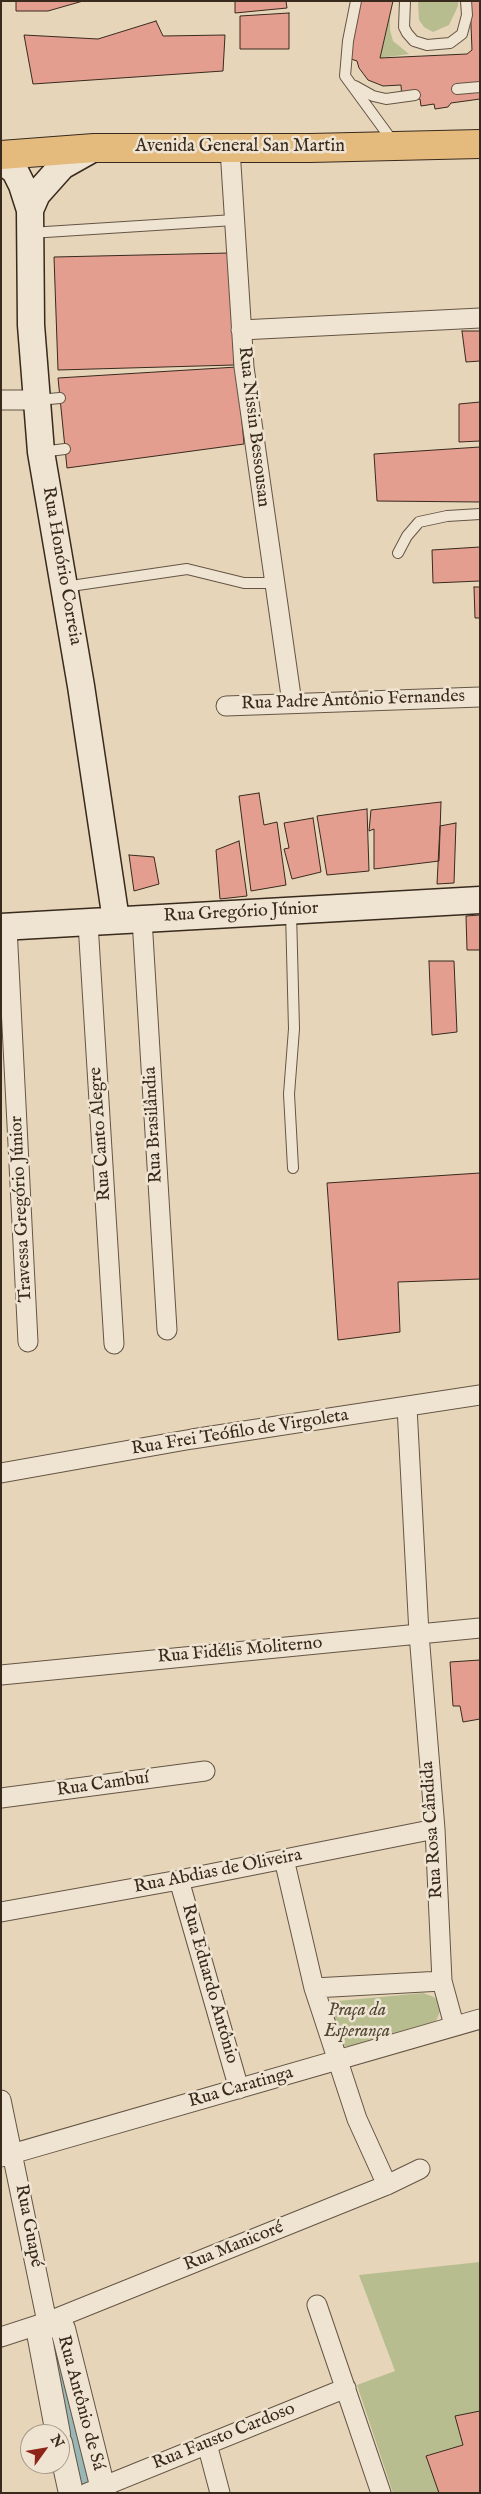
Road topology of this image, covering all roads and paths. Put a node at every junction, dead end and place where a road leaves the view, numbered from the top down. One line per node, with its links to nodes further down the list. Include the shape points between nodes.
1 (356, 1): 4 (lane, via 344,71)
2 (405, 1): 3 (lane, via 404,27 414,41 426,45 450,42 462,34 467,15)
3 (466, 1)
4 (348, 81): 7 (lane, via 374,96); 9 (lane)
5 (480, 87): 6 (lane)
6 (457, 89)
7 (415, 95)
8 (480, 144): 9 (main road, Avenida General San Martin)
9 (397, 146): 11 (main road, Avenida General San Martin)
10 (94, 148): 11 (main road, Avenida General San Martin); 12 (main road, Avenida General San Martin); 15 (main road, Rua Honório Correia, via 62,166 37,194)
11 (230, 149): 14 (street, Rua Nissin Bessousan)
12 (1, 154)
13 (1, 160): 15 (main road, Rua Honório Correia, via 19,178)
14 (234, 220): 15 (lane); 17 (street, Rua Nissin Bessousan)
15 (30, 221): 18 (main road, Rua Honório Correia, via 31,325)
16 (480, 318): 17 (street)
17 (241, 330): 22 (street, Rua Nissin Bessousan, via 246,420)
18 (48, 399): 19 (street); 23 (main road, Rua Honório Correia)
19 (1, 400)
20 (480, 514): 21 (lane, via 419,522)
21 (398, 553)
22 (274, 583): 23 (lane, via 244,583 187,569); 25 (street, Rua Nissin Bessousan)
23 (64, 587): 30 (main road, Rua Honório Correia)
24 (480, 697): 25 (street, Rua Padre Antônio Fernandes)
25 (292, 703): 26 (street, Rua Padre Antônio Fernandes)
26 (226, 706)
27 (480, 900): 28 (main road, Rua Gregório Júnior)
28 (291, 911): 29 (main road, Rua Gregório Júnior); 33 (lane)
29 (142, 919): 30 (main road, Rua Gregório Júnior); 34 (street, Rua Brasilândia)
30 (116, 920): 31 (main road, Rua Gregório Júnior)
31 (88, 923): 32 (main road, Rua Gregório Júnior); 36 (street, Rua Canto Alegre)
32 (4, 927): 35 (street, Travessa Gregório Júnior)
33 (293, 1168)
34 (167, 1330)
35 (28, 1342)
36 (114, 1344)
37 (480, 1395): 38 (street, Rua Frei Teófilo de Virgoleta)
38 (407, 1407): 39 (street, Rua Frei Teófilo de Virgoleta, via 192,1439); 41 (street, Rua Rosa Cândida)
39 (1, 1473)
40 (480, 1628): 41 (street, Rua Fidélis Moliterno)
41 (419, 1634): 42 (street, Rua Fidélis Moliterno); 45 (street, Rua Rosa Cândida)
42 (1, 1675)
43 (205, 1771): 44 (street, Rua Cambuí)
44 (1, 1798)
45 (435, 1829): 46 (street, Rua Abdias de Oliveira); 49 (street, Rua Rosa Cândida)
46 (284, 1859): 47 (street, Rua Abdias de Oliveira); 50 (street)
47 (179, 1880): 48 (street, Rua Abdias de Oliveira); 54 (street, Rua Eduardo Antônio)
48 (1, 1912)
49 (442, 1981): 50 (street); 52 (street, Rua Rosa Cândida)
50 (314, 1988): 53 (street)
51 (480, 2019): 52 (street, Rua Caratinga)
52 (454, 2025): 53 (street, Rua Caratinga)
53 (338, 2060): 54 (street, Rua Caratinga); 58 (street, via 357,2118)
54 (239, 2089): 56 (street, Rua Caratinga)
55 (1, 2100): 56 (street, Rua Guapé)
56 (7, 2155): 60 (street, Rua Guapé)
57 (420, 2168): 58 (street, Rua Manicoré)
58 (387, 2185): 60 (street, Rua Manicoré)
59 (317, 2305): 62 (street)
60 (43, 2328): 61 (street, Rua Manicoré); 63 (street, Rua Antônio de Sá); 66 (street, Rua Antônio de Sá, via 63,2330)
61 (1, 2337)
62 (346, 2388): 64 (street, Rua Fausto Cardoso); 69 (street)
63 (57, 2424)
64 (207, 2444): 66 (street, Rua Fausto Cardoso); 68 (street)
65 (66, 2474): 67 (street, Rua Antônio de Sá)
66 (97, 2490)
67 (70, 2493)
68 (220, 2493)
69 (381, 2493)

